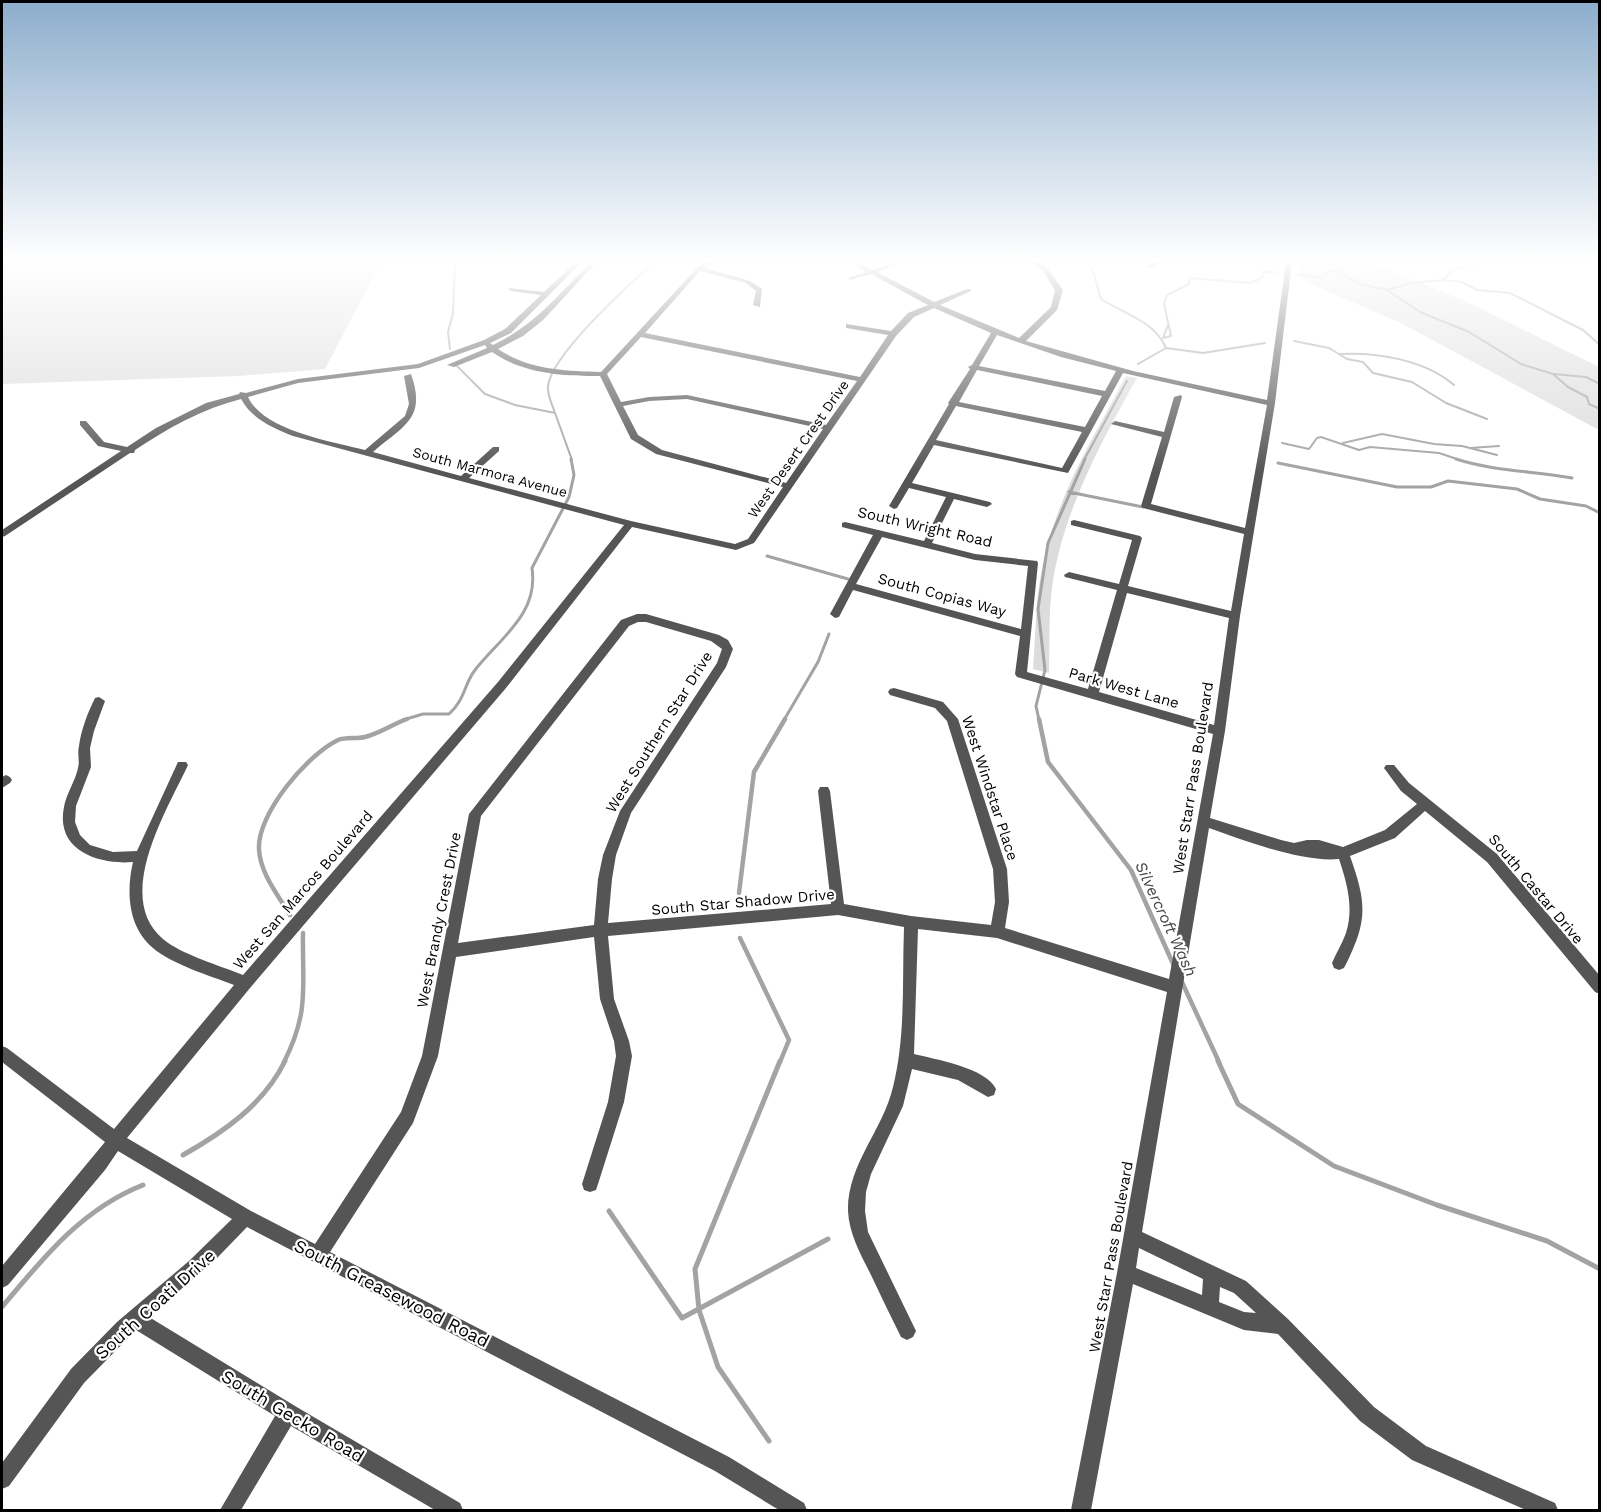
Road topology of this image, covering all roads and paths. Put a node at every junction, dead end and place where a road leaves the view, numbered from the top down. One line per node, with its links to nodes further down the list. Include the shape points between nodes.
1 (995, 332): 13 (street)
2 (505, 333): 11 (street)
3 (518, 333): 12 (street)
4 (885, 333): 9 (street)
5 (997, 333): 10 (street)
6 (1029, 333): 10 (street)
7 (1280, 333): 22 (street, West Starr Pass Boulevard)
8 (639, 334): 15 (street); 17 (street)
9 (893, 334): 17 (street, West Desert Crest Drive)
10 (1020, 341): 14 (street)
11 (485, 343): 12 (street); 19 (street, via 419,366 320,377)
12 (493, 349): 15 (street, via 520,364 557,375); 16 (street)
13 (972, 367): 18 (street); 21 (street)
14 (1121, 369): 18 (street); 22 (street)
15 (603, 374): 23 (street)
16 (408, 376): 19 (street, via 317,384); 32 (street, via 413,404 409,417)
17 (863, 380): 26 (street, West Desert Crest Drive)
18 (1107, 394): 27 (street)
19 (244, 397): 31 (street); 32 (street, South Marmora Avenue, via 274,426)
20 (1178, 397): 28 (street)
21 (952, 403): 27 (street); 29 (street)
22 (1271, 403): 43 (street, West Starr Pass Boulevard)
23 (617, 405): 26 (street, via 687,397); 35 (street, via 634,436 659,452)
24 (83, 423): 31 (street, via 101,444)
25 (1115, 424): 28 (street)
26 (829, 428): 35 (street, West Desert Crest Drive)
27 (1086, 430): 29 (street, via 1065,471)
28 (1167, 435): 43 (street, via 1146,506)
29 (932, 442): 34 (street)
30 (496, 449): 33 (street)
31 (131, 451): 42 (street)
32 (365, 454): 33 (street, South Marmora Avenue)
33 (463, 479): 40 (street, South Marmora Avenue)
34 (909, 485): 36 (street); 38 (street)
35 (789, 486): 47 (street, West Desert Crest Drive)
36 (951, 495): 37 (street); 46 (street)
37 (987, 504)
38 (894, 507)
39 (1074, 523): 50 (street, via 1137,538)
40 (630, 524): 47 (street, South Marmora Avenue); 72 (street, West San Marcos Boulevard, via 502,685)
41 (845, 525): 44 (street, South Wright Road)
42 (6, 526): 45 (street)
43 (1250, 532): 53 (street, West Starr Pass Boulevard)
44 (879, 533): 46 (street, South Wright Road); 49 (street)
45 (2, 534)
46 (927, 544): 54 (street, South Wright Road, via 975,556 1033,563)
47 (746, 549)
48 (1069, 575): 50 (street)
49 (851, 586): 51 (street); 54 (street, South Copias Way)
50 (1123, 589): 53 (street); 56 (street)
51 (835, 614)
52 (633, 616): 68 (street, West Southern Star Drive, via 715,638 732,647 614,835 607,866); 70 (street, West Brandy Crest Drive, via 621,626 475,814)
53 (1235, 616): 58 (street, West Starr Pass Boulevard)
54 (1025, 634): 56 (street, Park West Lane, via 1021,674)
55 (894, 692): 69 (street, West Windstar Place, via 948,708 1000,869 1002,902)
56 (1093, 693): 58 (street, Park West Lane)
57 (99, 701): 65 (street, via 87,731 85,767 70,806 69,822 75,838 86,849 113,858)
58 (1219, 731): 63 (street, West Starr Pass Boulevard)
59 (182, 765): 65 (street)
60 (1390, 768): 62 (street, South Castar Drive, via 1405,787)
61 (824, 791): 66 (street)
62 (1426, 803): 64 (street, via 1390,834); 73 (street, South Castar Drive, via 1492,858)
63 (1203, 821): 64 (street, via 1274,846 1309,854); 74 (street, West Starr Pass Boulevard)
64 (1343, 853): 71 (street, via 1357,894 1358,920)
65 (141, 856): 72 (street, via 135,901 143,925 158,944)
66 (838, 909): 67 (street, South Star Shadow Drive); 68 (street, South Star Shadow Drive)
67 (911, 922): 69 (street, South Star Shadow Drive); 76 (street)
68 (603, 930): 70 (street, South Star Shadow Drive); 79 (street, West Southern Star Drive, via 608,1002 624,1057 620,1085)
69 (997, 932): 74 (street, South Star Shadow Drive)
70 (449, 951): 82 (street, West Brandy Crest Drive, via 430,1056 407,1117)
71 (1339, 963)
72 (245, 983): 78 (street, West San Marcos Boulevard)
73 (1599, 987)
74 (1176, 988): 81 (street, West Starr Pass Boulevard)
75 (4, 1059): 78 (street, South Greasewood Road)
76 (905, 1060): 77 (street, via 961,1073); 89 (street, via 894,1111 861,1175 856,1218)
77 (988, 1089)
78 (116, 1141): 80 (street, South Greasewood Road); 85 (street, West San Marcos Boulevard)
79 (590, 1184)
80 (245, 1217): 82 (street, South Greasewood Road); 87 (street, South Coati Drive)
81 (1132, 1236): 83 (street, West Starr Pass Boulevard); 84 (street)
82 (318, 1254): 94 (street, South Greasewood Road, via 722,1464)
83 (1126, 1273): 86 (street); 95 (street, West Starr Pass Boulevard)
84 (1212, 1273): 86 (street); 88 (street, via 1240,1287)
85 (2, 1279)
86 (1210, 1307): 88 (street, via 1244,1321)
87 (135, 1319): 90 (street, South Gecko Road); 91 (street, South Coati Drive, via 105,1346 64,1395)
88 (1281, 1325): 96 (street, via 1367,1414 1419,1453)
89 (907, 1331)
90 (288, 1413): 92 (street); 93 (street, South Gecko Road)
91 (2, 1479)
92 (231, 1510)
93 (453, 1510)
94 (797, 1510)
95 (1081, 1510)
96 (1548, 1510)

